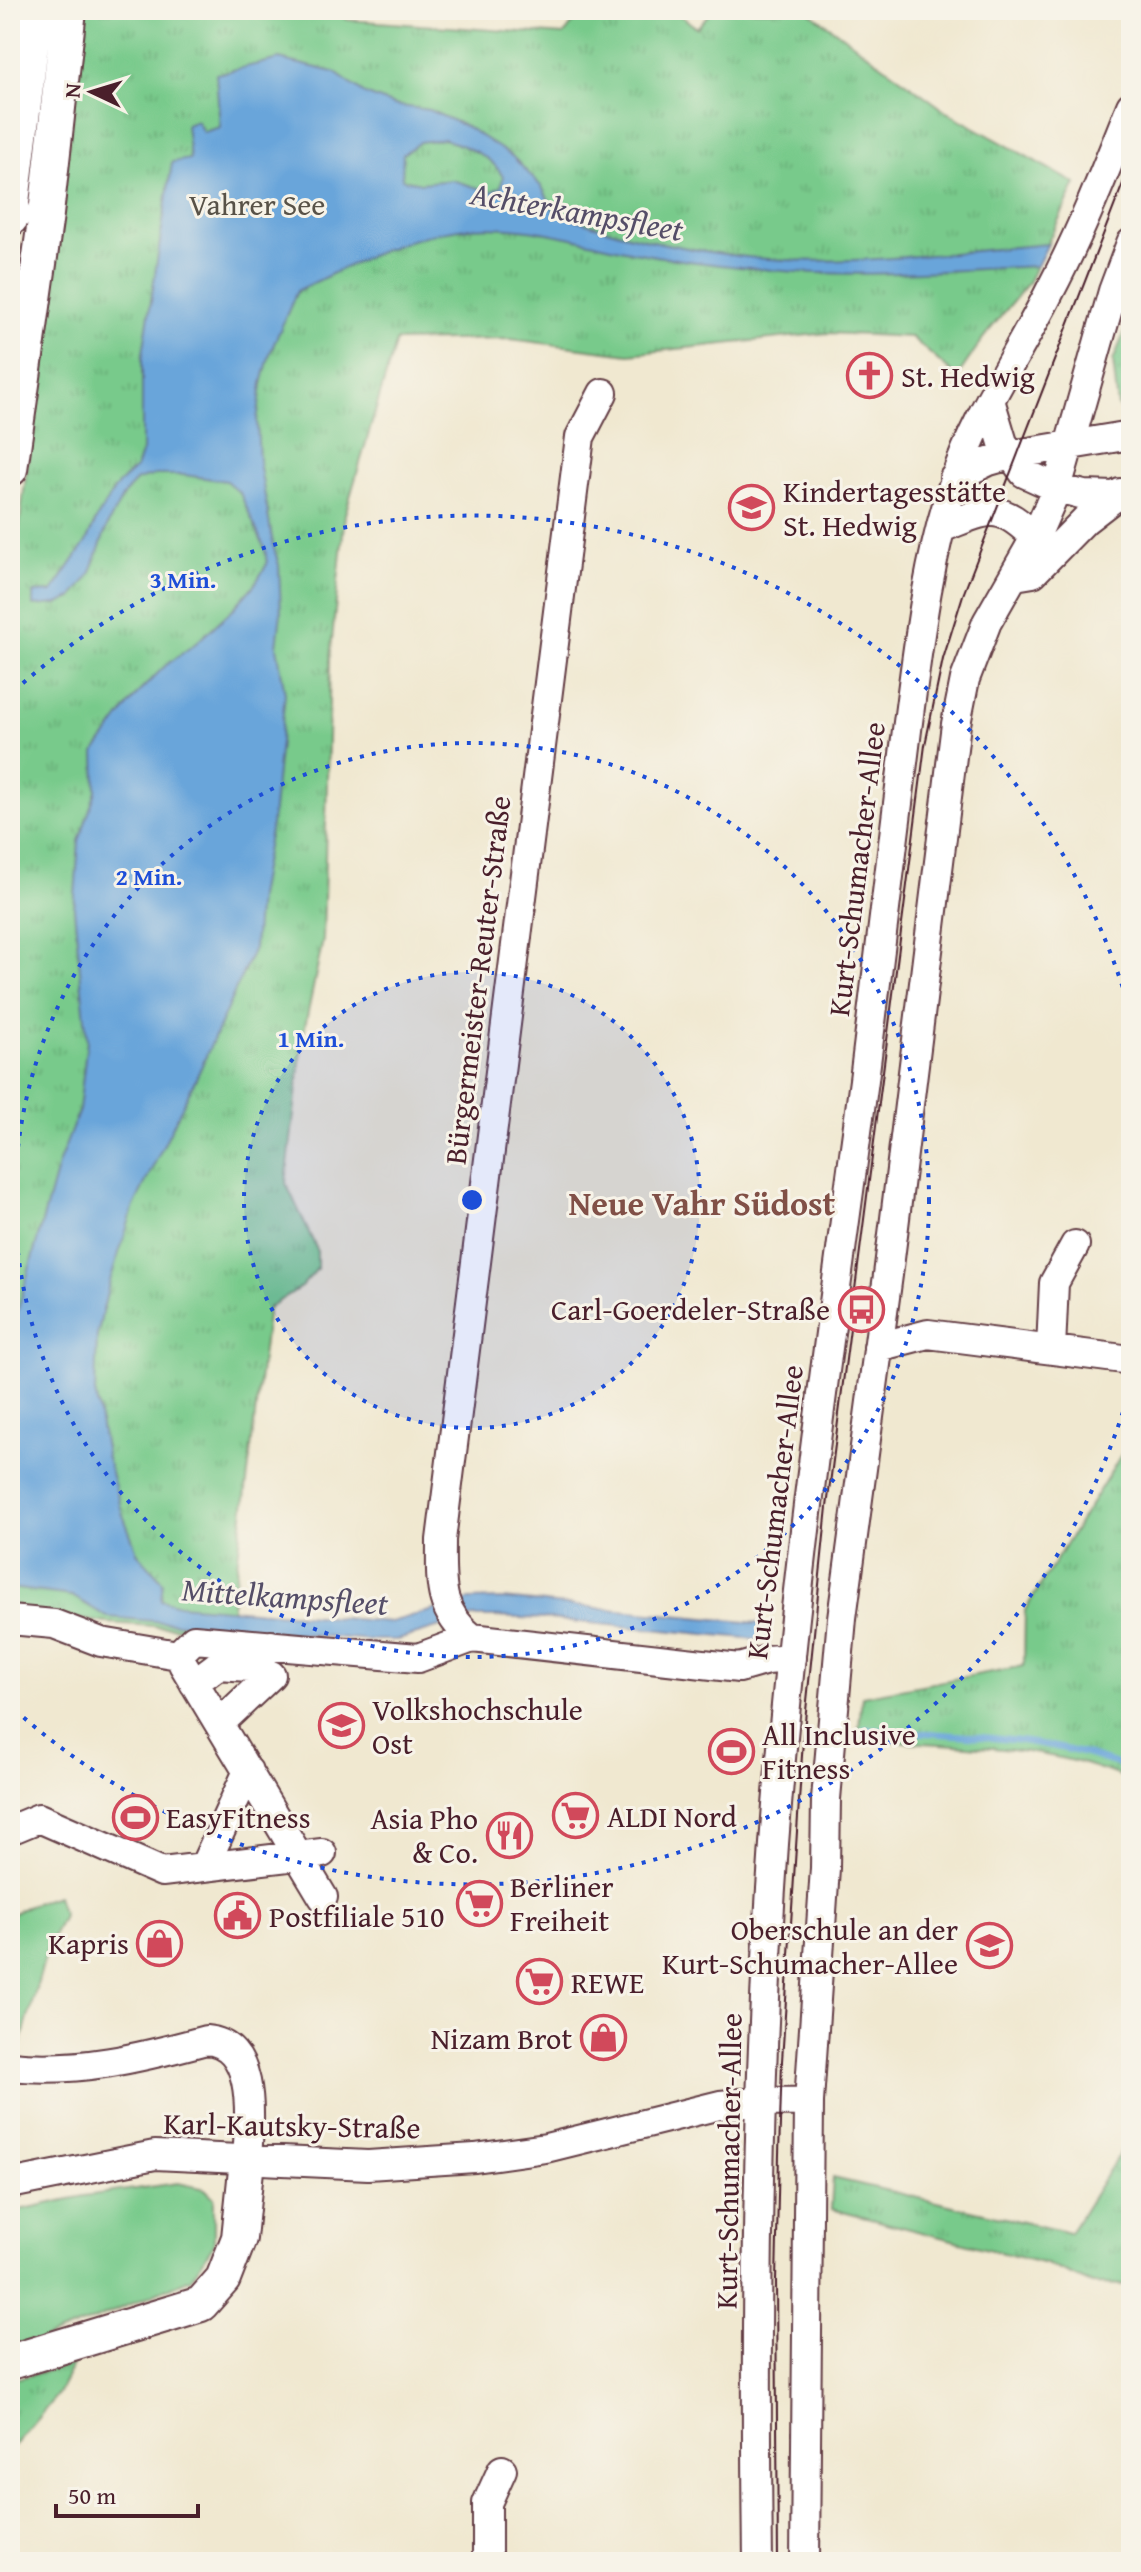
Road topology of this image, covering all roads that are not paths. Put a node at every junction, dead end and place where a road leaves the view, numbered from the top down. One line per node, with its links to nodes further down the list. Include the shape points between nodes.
1 (35, 10): 4 (main road)
2 (69, 10): 12 (main road)
3 (1131, 106): 8 (street, Kurt-Schumacher-Allee, via 1049,294)
4 (10, 211): 5 (main road)
5 (10, 219)
6 (1131, 243): 10 (street)
7 (603, 393): 26 (street, Bürgermeister-Reuter-Straße, via 580,437 441,1540)
8 (990, 400): 11 (street); 13 (street, Kurt-Schumacher-Allee)
9 (1131, 435): 10 (street)
10 (1068, 443): 11 (street); 14 (street)
11 (1010, 455): 13 (street); 14 (street, via 1024,473)
12 (10, 469)
13 (954, 478): 16 (street, Kurt-Schumacher-Allee)
14 (1057, 488): 15 (street, via 1084,495); 17 (street)
15 (1123, 492): 18 (street, via 1085,520 1033,573)
16 (941, 528): 17 (street, via 995,511 1018,520); 28 (street, Kurt-Schumacher-Allee, via 921,621)
17 (1035, 538): 18 (street)
18 (1013, 577): 20 (street, via 987,622 965,679 956,724)
19 (1075, 1245): 23 (street, via 1054,1283)
20 (883, 1308): 21 (street, via 914,1321); 22 (street)
21 (928, 1334): 22 (street); 23 (street)
22 (878, 1347): 40 (street, via 842,1618)
23 (1051, 1349): 24 (street)
24 (1131, 1360)
25 (10, 1620): 27 (street, via 54,1624 101,1642 178,1655 194,1639)
26 (458, 1623): 27 (street, via 418,1658); 29 (street)
27 (271, 1645): 32 (street, via 249,1667 218,1665 189,1673)
28 (791, 1658): 29 (street); 31 (street, Kurt-Schumacher-Allee)
29 (739, 1668): 31 (street, via 762,1682)
30 (271, 1675): 32 (street)
31 (788, 1688): 39 (street, Kurt-Schumacher-Allee, via 774,1843)
32 (219, 1724): 33 (street)
33 (248, 1771): 35 (street); 36 (street)
34 (10, 1830): 36 (street, via 39,1818 162,1872)
35 (311, 1854): 36 (street); 37 (street)
36 (204, 1867)
37 (323, 1897)
38 (10, 2066): 41 (street, via 102,2065 220,2041 234,2052 244,2073 250,2114)
39 (762, 2101): 40 (street, Karl-Kautsky-Straße); 41 (street, Karl-Kautsky-Straße, via 720,2105 546,2148 475,2158 368,2165); 46 (street, Kurt-Schumacher-Allee)
40 (809, 2102): 47 (street)
41 (247, 2160): 42 (street, Karl-Kautsky-Straße, via 155,2155); 43 (main road, via 239,2238 223,2279 201,2304)
42 (10, 2184)
43 (10, 2362)
44 (502, 2470): 45 (street, via 487,2503)
45 (487, 2562)
46 (758, 2562)
47 (805, 2562)

